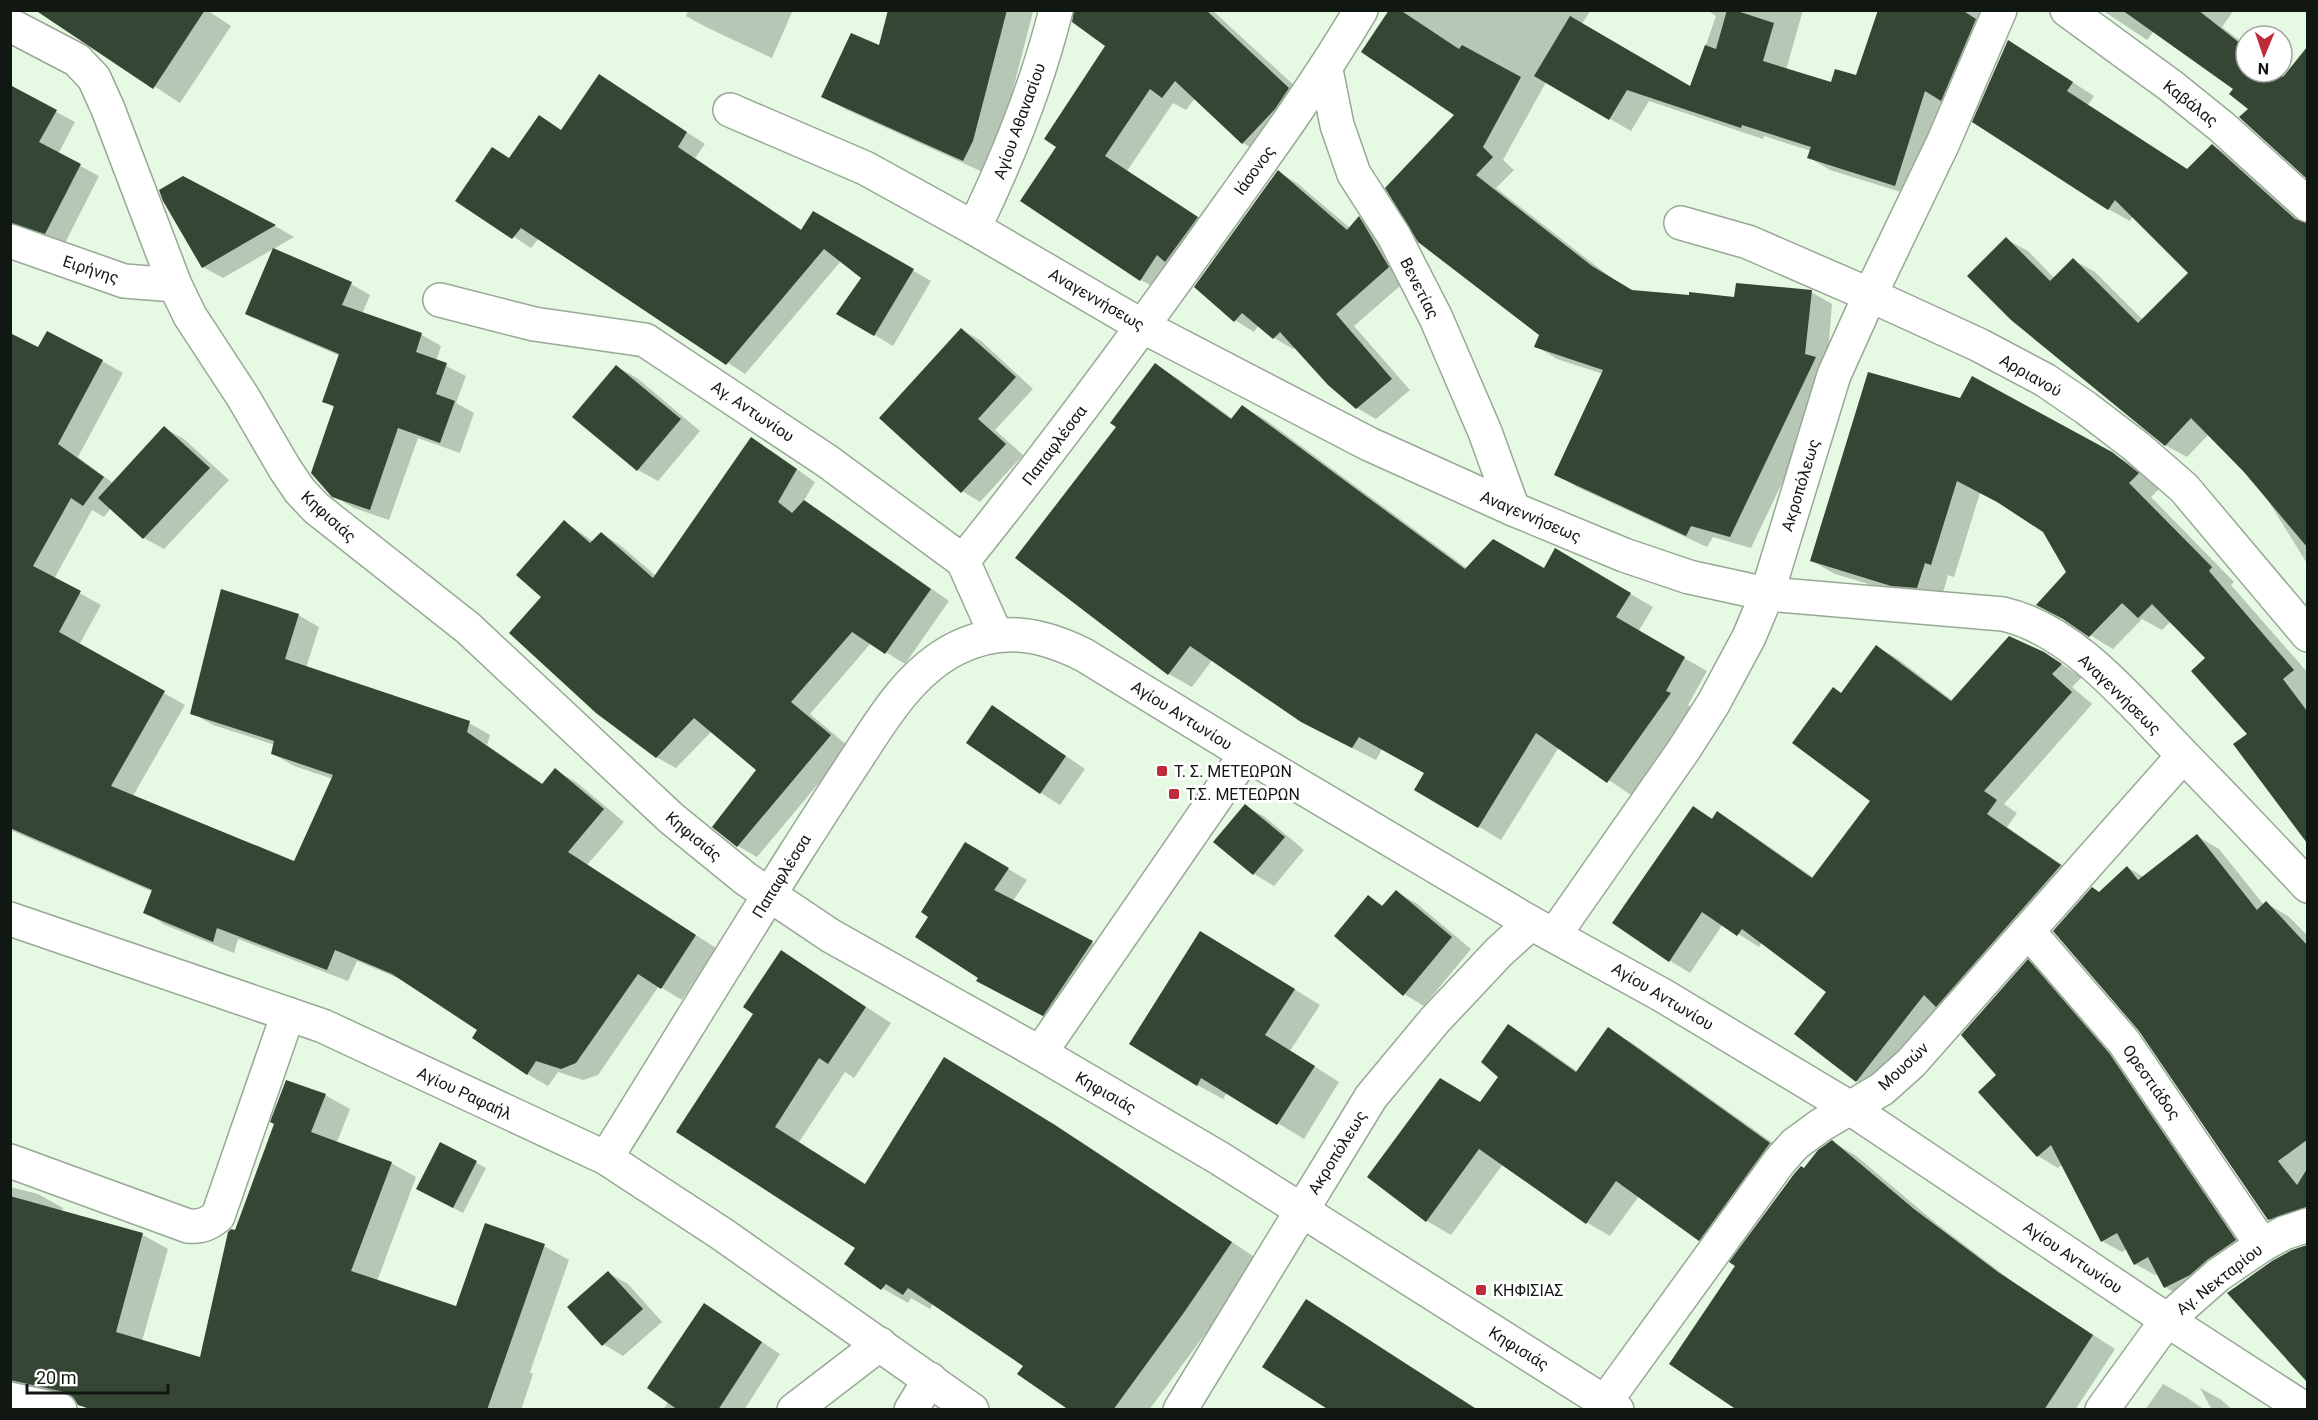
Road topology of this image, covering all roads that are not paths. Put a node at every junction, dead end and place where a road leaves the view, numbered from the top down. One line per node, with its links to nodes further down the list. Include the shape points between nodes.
1 (1056, 10): 10 (street, Αγίου Αθανασίου, via 1006,163)
2 (1361, 10): 6 (street, Ιάσονος)
3 (2000, 10): 13 (street, Ακροπόλεως)
4 (2067, 10): 8 (street, Καβάλας, via 2222,127)
5 (10, 25): 12 (street, Κηφισιάς, via 77,60 94,78)
6 (1326, 70): 15 (street, Ιάσονος); 16 (street, Βενετίας, via 1337,124 1354,174 1394,236 1436,318)
7 (730, 110): 10 (street, Αναγεννήσεως, via 865,168)
8 (2307, 205)
9 (1681, 223): 13 (street, Αρριανού, via 1748,242)
10 (974, 228): 15 (street, Αναγεννήσεως)
11 (10, 241): 12 (street, Ειρήνης, via 124,280)
12 (175, 285): 24 (street, Κηφισιάς, via 190,316 285,469 316,508 468,628 671,818)
13 (1870, 295): 18 (street, Ακροπόλεως, via 1834,375); 20 (street, Αρριανού, via 2044,380 2129,440 2184,488)
14 (440, 300): 17 (street, Αγ. Αντωνίου, via 534,324 645,340 827,461)
15 (1142, 326): 16 (street, Αναγεννήσεως, via 1369,444); 17 (street, Παπαφλέσσα, via 1041,464)
16 (1513, 509): 18 (street, Αναγεννήσεως, via 1656,567)
17 (963, 561): 19 (street, Αγ. Αντωνίου)
18 (1767, 594): 22 (street, Αναγεννήσεως, via 2003,614 2034,623 2102,673); 26 (street, Ακροπόλεως, via 1713,704 1656,790)
19 (996, 635): 21 (street, Αγίου Αντωνίου, via 1020,634 1060,643); 24 (street, Παπαφλέσσα, via 954,649 911,684 879,724)
20 (2307, 635)
21 (1246, 754): 26 (street, Αγίου Αντωνίου); 29 (street)
22 (2183, 756): 23 (street, Αναγεννήσεως); 27 (street, Μουσών)
23 (2307, 886)
24 (769, 895): 29 (street, Κηφισιάς, via 831,936); 31 (street, Παπαφλέσσα)
25 (10, 919): 28 (street, Αγίου Ραφαήλ)
26 (1543, 928): 30 (street, Αγίου Αντωνίου); 33 (street, Ακροπόλεως, via 1469,983 1390,1071)
27 (2028, 931): 30 (street, Μουσών, via 1911,1063 1882,1089); 35 (street, Ορεστιάδος, via 2124,1042)
28 (288, 1014): 31 (street, Αγίου Ραφαήλ, via 323,1026); 32 (street, via 218,1216 210,1223 188,1226)
29 (1040, 1053): 33 (street, Κηφισιάς)
30 (1850, 1108): 36 (street, Αγίου Αντωνίου); 40 (street, Μουσών, via 1795,1144 1779,1162)
31 (606, 1158): 37 (street, Αγίου Ραφαήλ)
32 (10, 1161)
33 (1300, 1210): 40 (street, Κηφισιάς); 45 (street, Ακροπόλεως)
34 (2307, 1225): 35 (street, Αγ. Νεκταρίου)
35 (2262, 1245): 36 (street, Αγ. Νεκταρίου, via 2218,1275)
36 (2167, 1320): 46 (street, Αγ. Νεκταρίου); 47 (street, Αγίου Αντωνίου)
37 (880, 1344): 38 (street, Αγίου Ραφαήλ); 42 (street)
38 (930, 1379): 43 (street); 44 (street, Αγίου Ραφαήλ)
39 (10, 1399): 41 (street)
40 (1611, 1406)
41 (51, 1409)
42 (794, 1410)
43 (911, 1410)
44 (972, 1410)
45 (1180, 1410)
46 (2102, 1410)
47 (2306, 1410)

